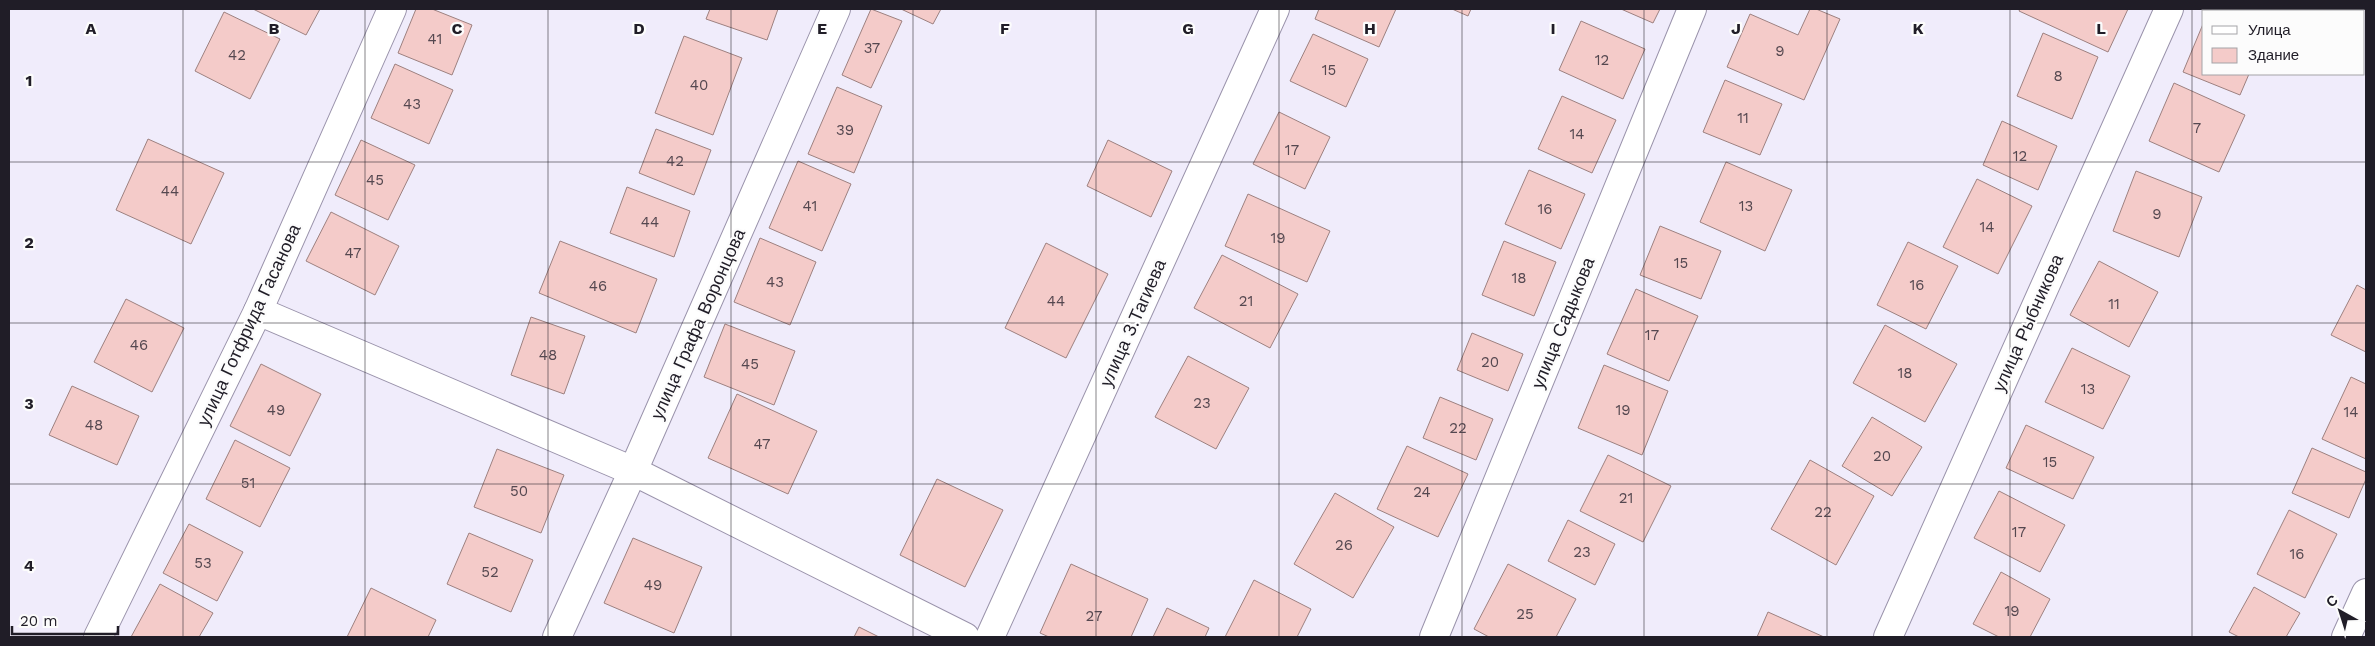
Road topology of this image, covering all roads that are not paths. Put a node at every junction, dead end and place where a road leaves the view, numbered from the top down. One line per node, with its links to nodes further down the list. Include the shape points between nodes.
1 (392, 9): 6 (street, улица Готфрида Гасанова)
2 (836, 9): 7 (street, улица Графа Воронцова)
3 (1275, 9): 12 (street, улица З.Тагиева)
4 (1692, 9): 13 (street, улица Садыкова)
5 (2169, 9): 14 (street, улица Рыбникова)
6 (258, 311): 7 (street); 9 (street, улица Готфрида Гасанова)
7 (633, 471): 10 (street, улица Графа Воронцова); 11 (street)
8 (2366, 593): 15 (street)
9 (98, 637)
10 (557, 637)
11 (965, 637)
12 (990, 637)
13 (1434, 637)
14 (1888, 637)
15 (2346, 637)

